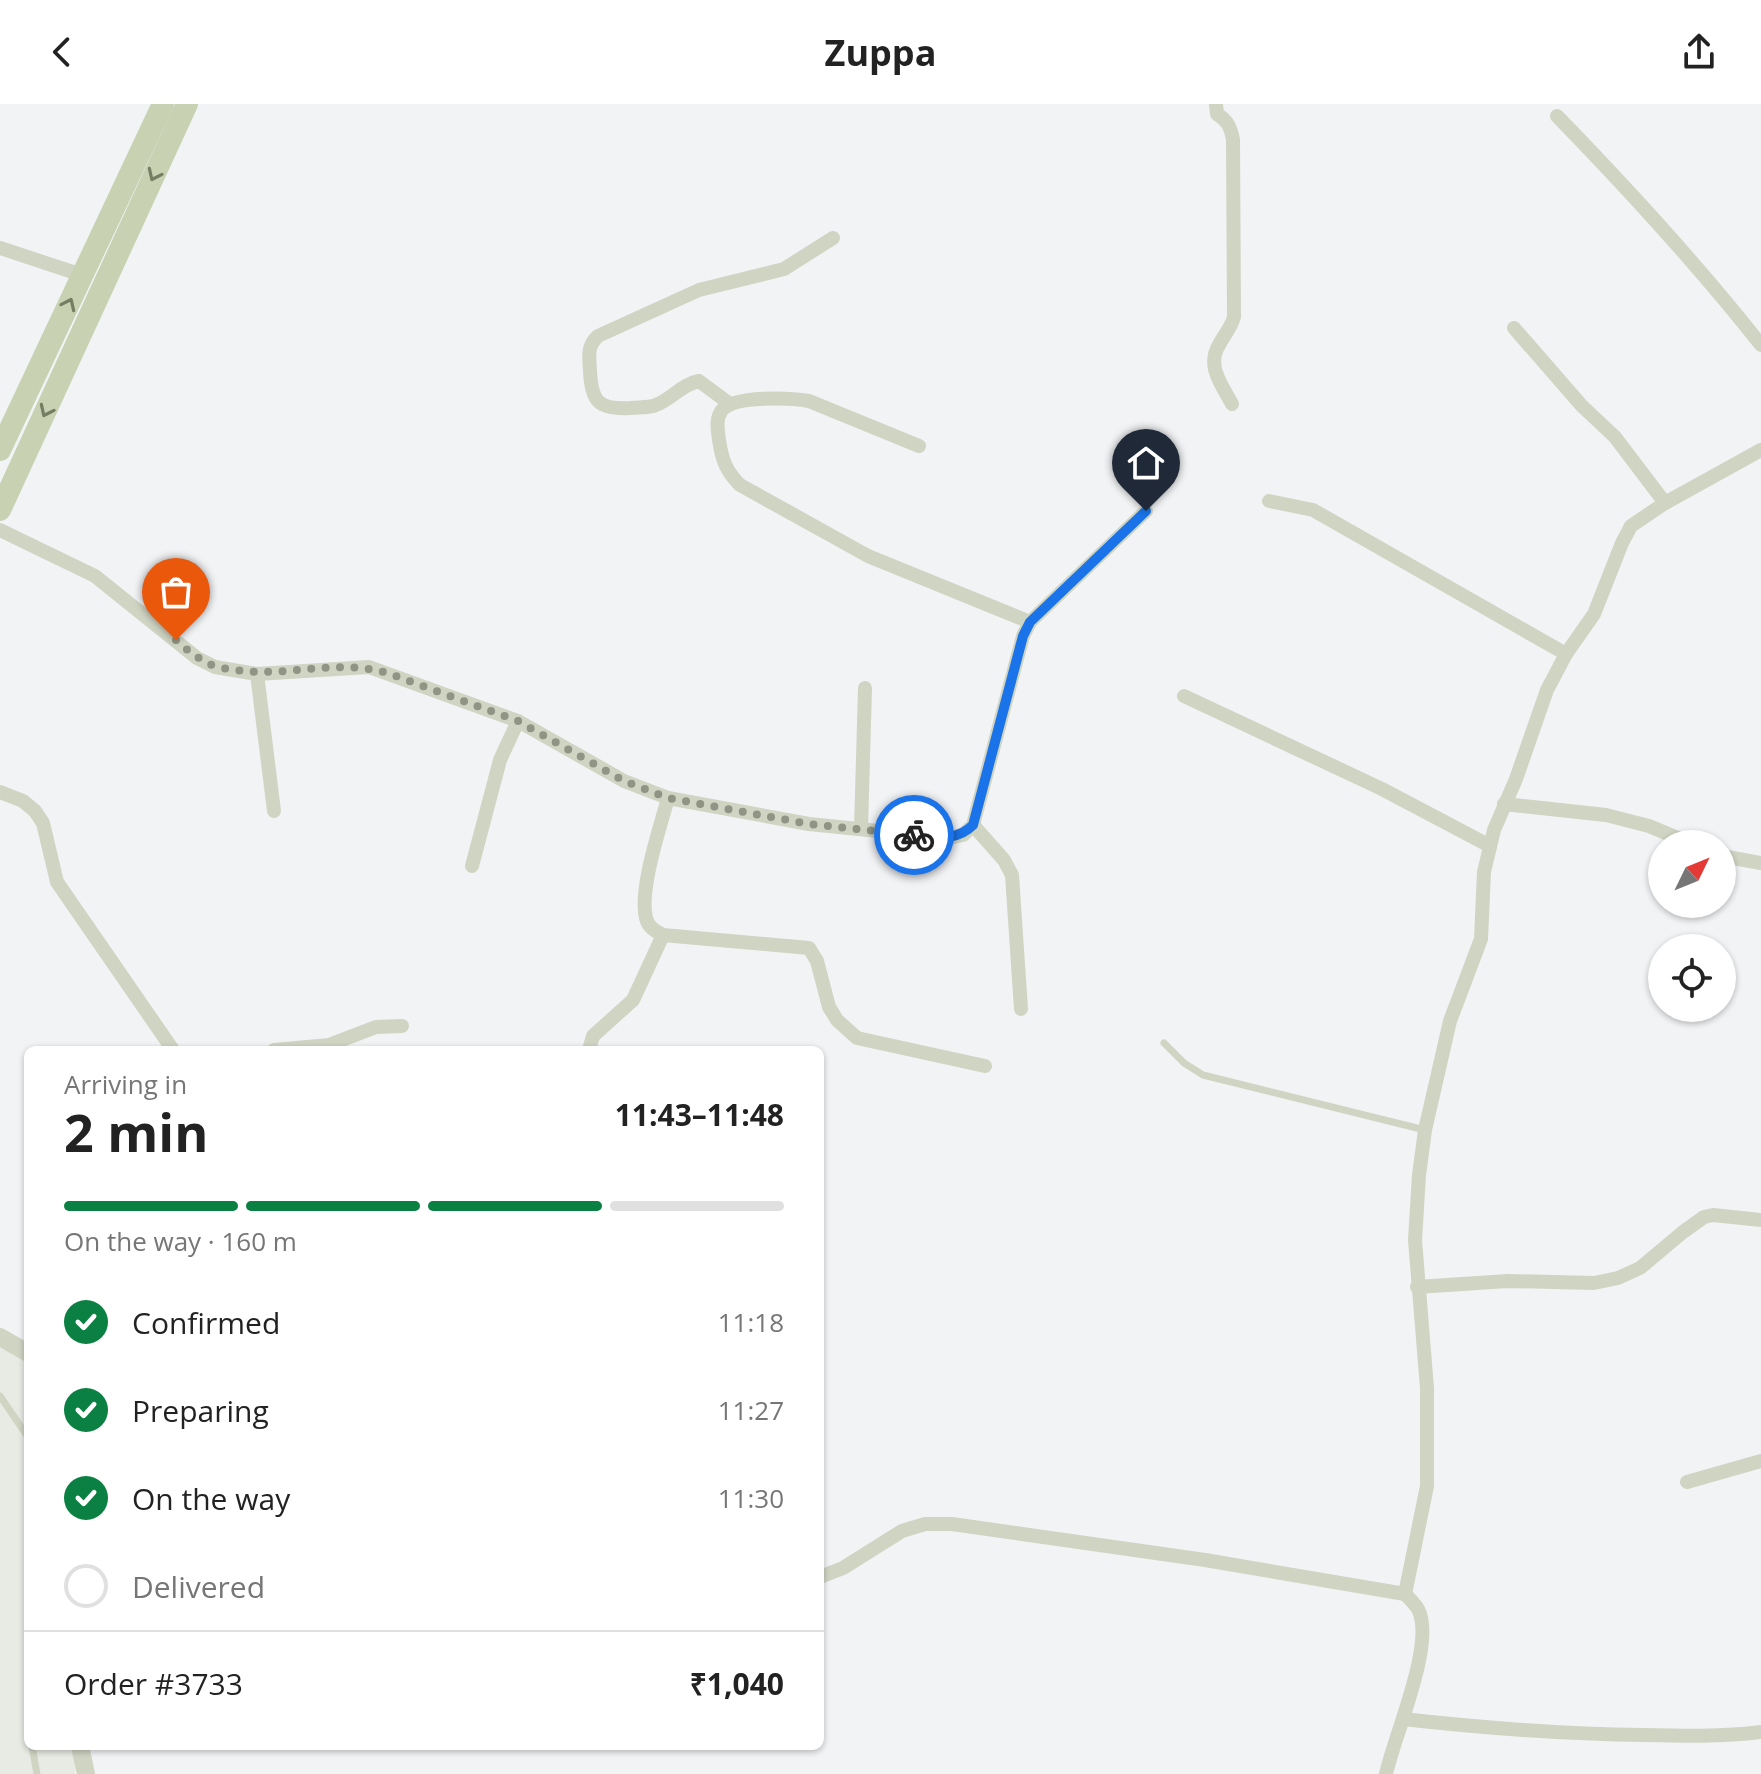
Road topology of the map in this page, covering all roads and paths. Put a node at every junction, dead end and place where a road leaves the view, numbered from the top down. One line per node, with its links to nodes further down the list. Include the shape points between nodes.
1 (163, 104): 7 (main road)
2 (187, 104): 17 (main road, one-way to 17)
3 (1216, 104): 11 (street, via 1233,140 1234,317 1216,348 1214,370)
4 (1557, 116): 9 (street, via 1707,276)
5 (833, 238): 10 (street, via 784,269 699,290 591,342 591,389 605,407 654,406 699,381)
6 (0, 248): 7 (street)
7 (82, 275): 13 (main road, one-way to 7)
8 (1514, 328): 16 (street, via 1615,437)
9 (1761, 345)
10 (730, 404): 12 (street, via 809,401); 20 (street, via 717,424 723,461 740,485 868,556)
11 (1232, 404)
12 (919, 446)
13 (0, 450)
14 (1761, 450): 16 (street)
15 (1269, 501): 21 (street, via 1313,510)
16 (1665, 503): 21 (street, via 1626,533 1594,614)
17 (0, 510)
18 (1146, 511): 20 (street)
19 (0, 530): 22 (street, via 95,576 197,658 215,667)
20 (1030, 622): 30 (street)
21 (1566, 654): 28 (street)
22 (257, 674): 25 (street, via 369,667); 29 (street)
23 (865, 688): 31 (street)
24 (1184, 696): 33 (street)
25 (518, 721): 27 (street, via 624,781); 36 (street, via 500,760)
26 (0, 792): 41 (street, via 35,811 43,823 57,882)
27 (668, 798): 31 (street); 37 (street, via 645,907 646,921)
28 (1504, 804): 32 (street, via 1606,815); 33 (street)
29 (274, 811)
30 (973, 825): 31 (street, via 963,835 948,838); 38 (street, via 1012,875)
31 (861, 829)
32 (1659, 830)
33 (1490, 846): 45 (street, via 1481,894 1481,939 1454,1004)
34 (1736, 859): 35 (street)
35 (1761, 863)
36 (472, 866)
37 (663, 935): 43 (street, via 633,1000 593,1036); 44 (street, via 809,948 829,1007 857,1038)
38 (1021, 1009)
39 (402, 1026): 42 (street, via 376,1027)
40 (1164, 1043): 45 (lane, via 1203,1075)
41 (170, 1046)
42 (318, 1046)
43 (590, 1046)
44 (985, 1066)
45 (1425, 1130): 47 (street, via 1415,1240)
46 (1761, 1220): 47 (street, via 1704,1217 1640,1268 1594,1283)
47 (1417, 1287): 55 (street, via 1427,1388 1427,1486)
48 (0, 1337): 49 (street)
49 (24, 1351)
50 (0, 1396): 51 (lane)
51 (24, 1431)
52 (1761, 1461): 53 (street)
53 (1687, 1482)
54 (824, 1575): 55 (street, via 902,1531 952,1524)
55 (1405, 1594): 56 (street, via 1418,1610 1422,1636)
56 (1403, 1719): 57 (street, via 1602,1734); 62 (street)
57 (1761, 1732)
58 (33, 1750): 60 (lane)
59 (81, 1750): 61 (street)
60 (37, 1774)
61 (86, 1774)
62 (1386, 1774)

